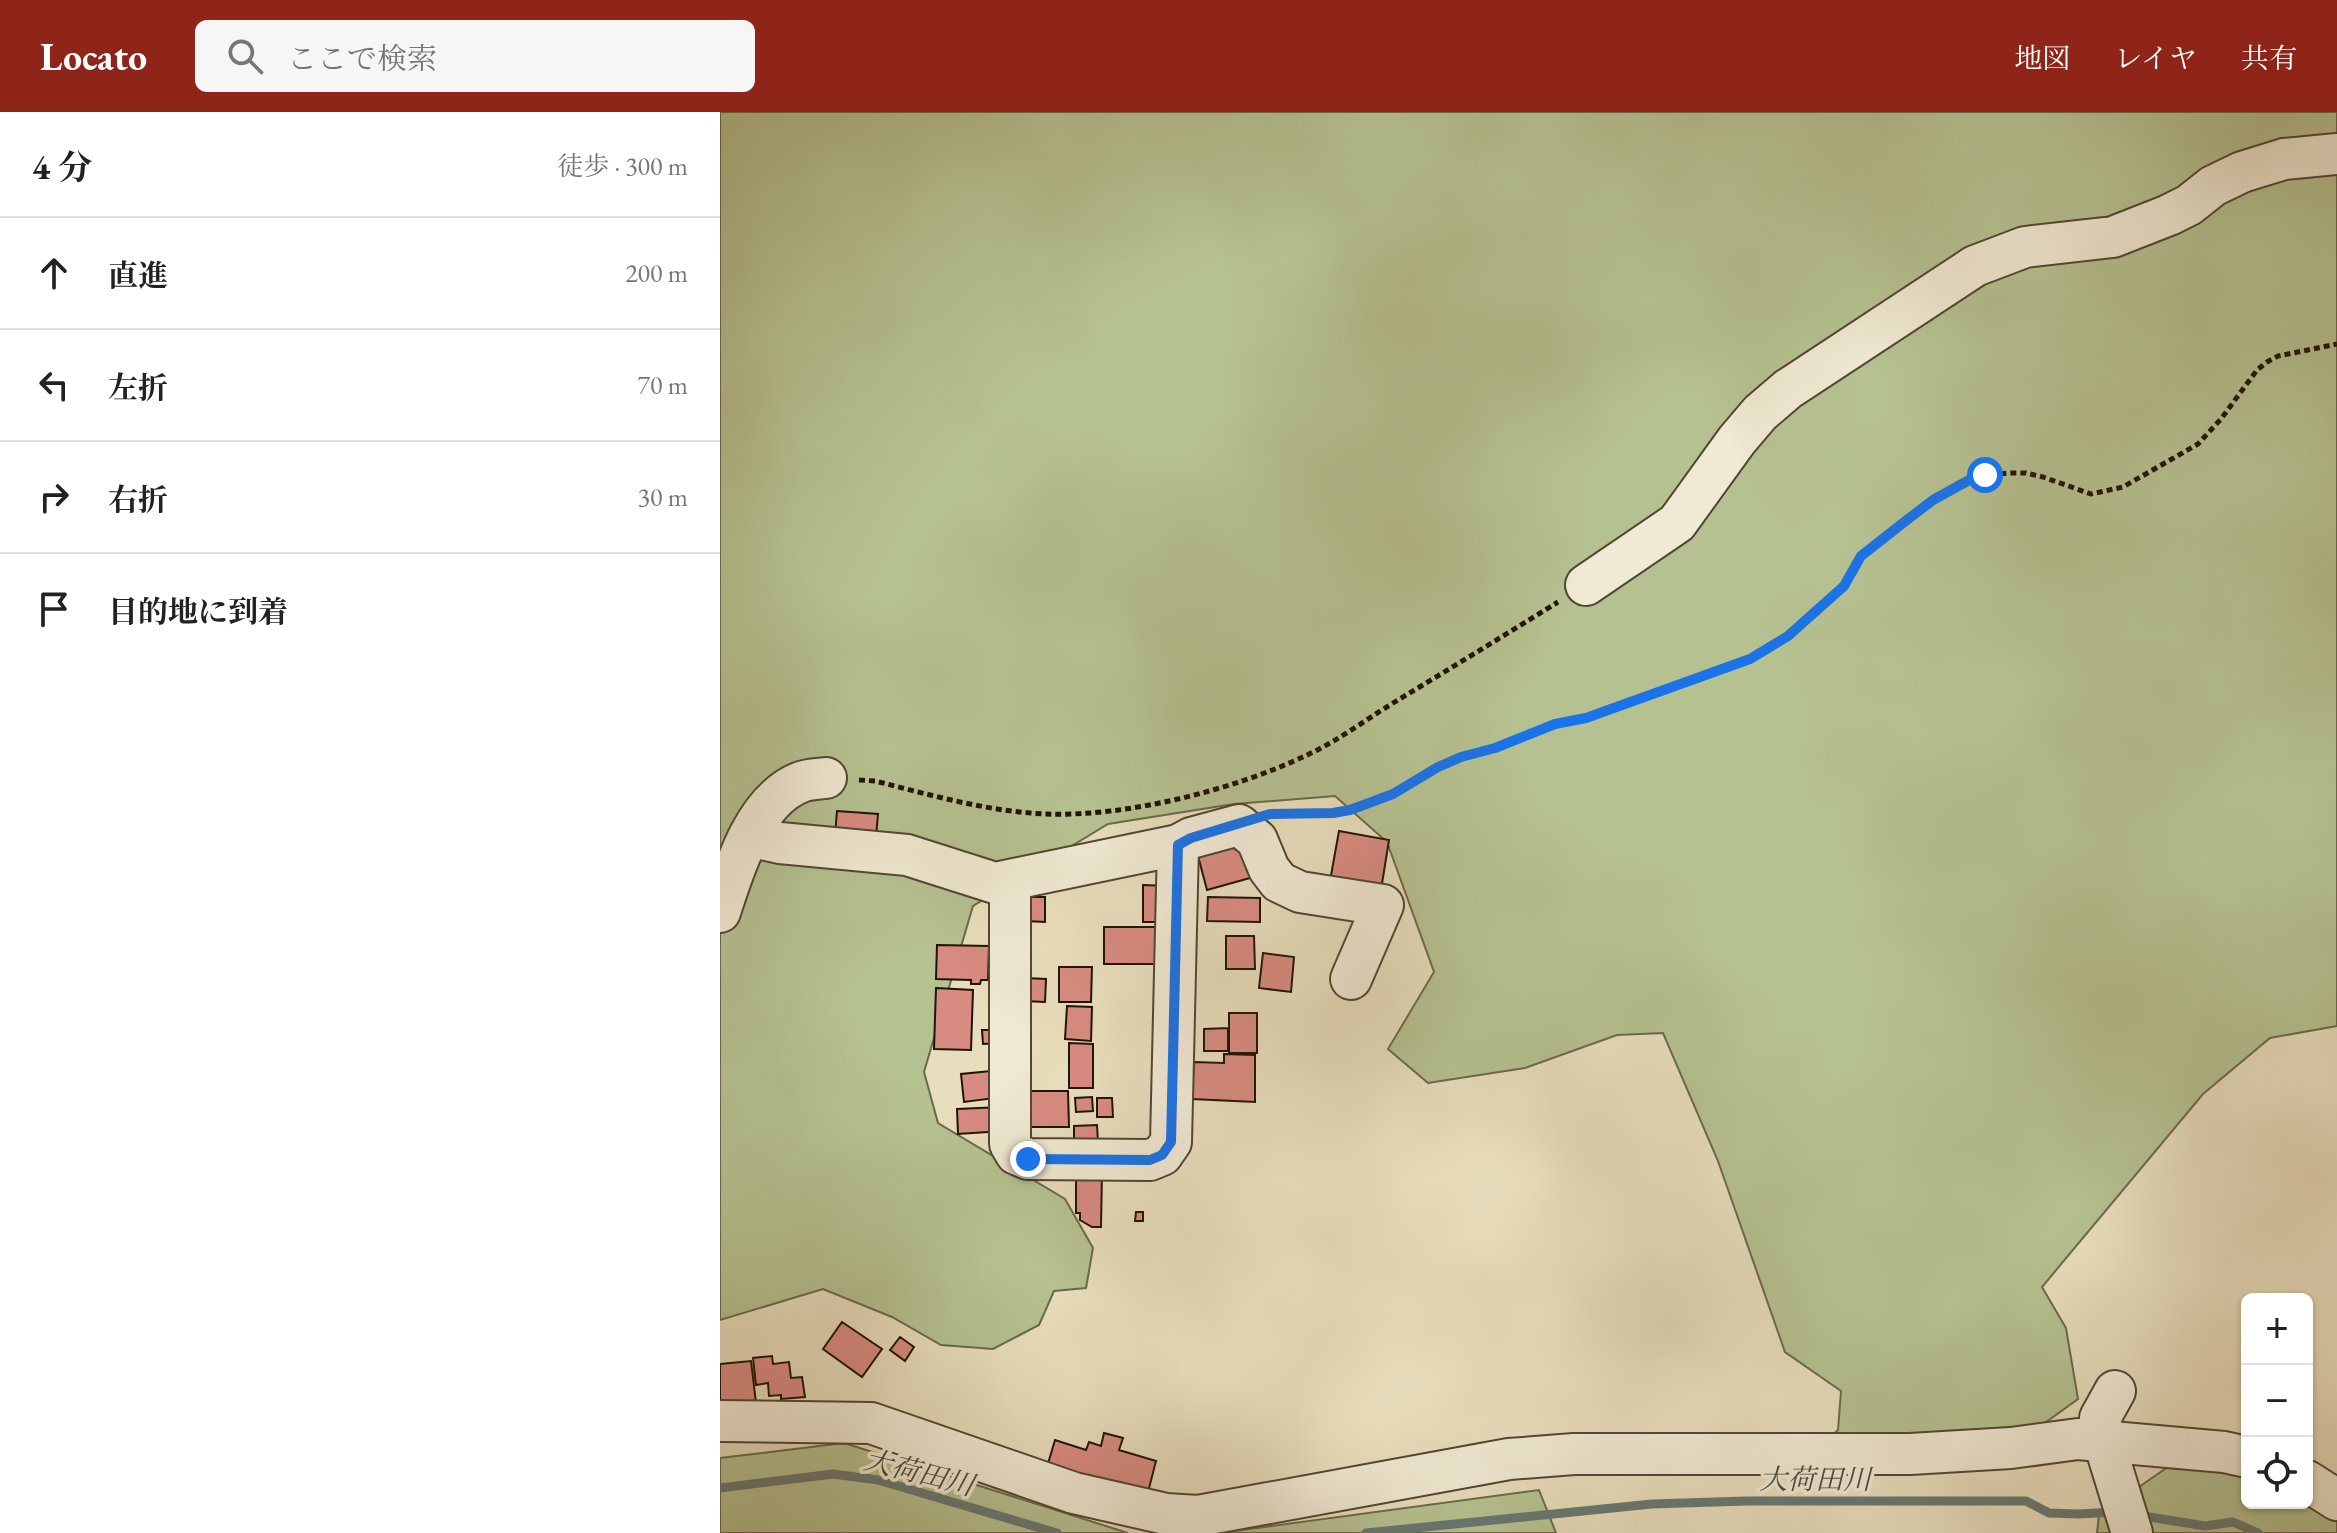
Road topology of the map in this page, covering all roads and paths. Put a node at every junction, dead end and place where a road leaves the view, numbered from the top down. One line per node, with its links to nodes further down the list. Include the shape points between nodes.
1 (2337, 154): 3 (street, via 2284,159 2242,172 2189,205 2113,237 2025,247 1975,266 1788,389 1737,440 1677,523)
2 (2337, 344): 5 (path, via 2267,362 2198,444 2123,487 2091,494 2017,473 1985,475 1959,485 1861,556 1844,586 1788,636 1750,659 1461,757 1393,794 1350,810 1270,814)
3 (1586, 585): 4 (path, via 1308,755 1174,799 1044,814 982,806 875,781)
4 (826, 778): 6 (street, via 786,790)
5 (1239, 825): 7 (street); 10 (street, via 1257,840 1279,882 1300,892 1383,905)
6 (749, 836): 8 (street, via 907,855 995,883); 9 (street)
7 (1178, 845): 8 (street); 8 (street, via 1171,1142 1162,1155 1150,1160 1028,1159 1010,1144)
8 (1010, 881)
9 (720, 912)
10 (1351, 979)
11 (2115, 1391): 13 (street, via 2100,1418)
12 (720, 1421): 13 (street, via 871,1423 1074,1493 1142,1510 1198,1516 1509,1459 1574,1454 1910,1454 2078,1439)
13 (2108, 1452): 14 (street); 17 (street)
14 (2241, 1456)
15 (2313, 1485): 16 (street)
16 (2337, 1500)
17 (2132, 1533)

